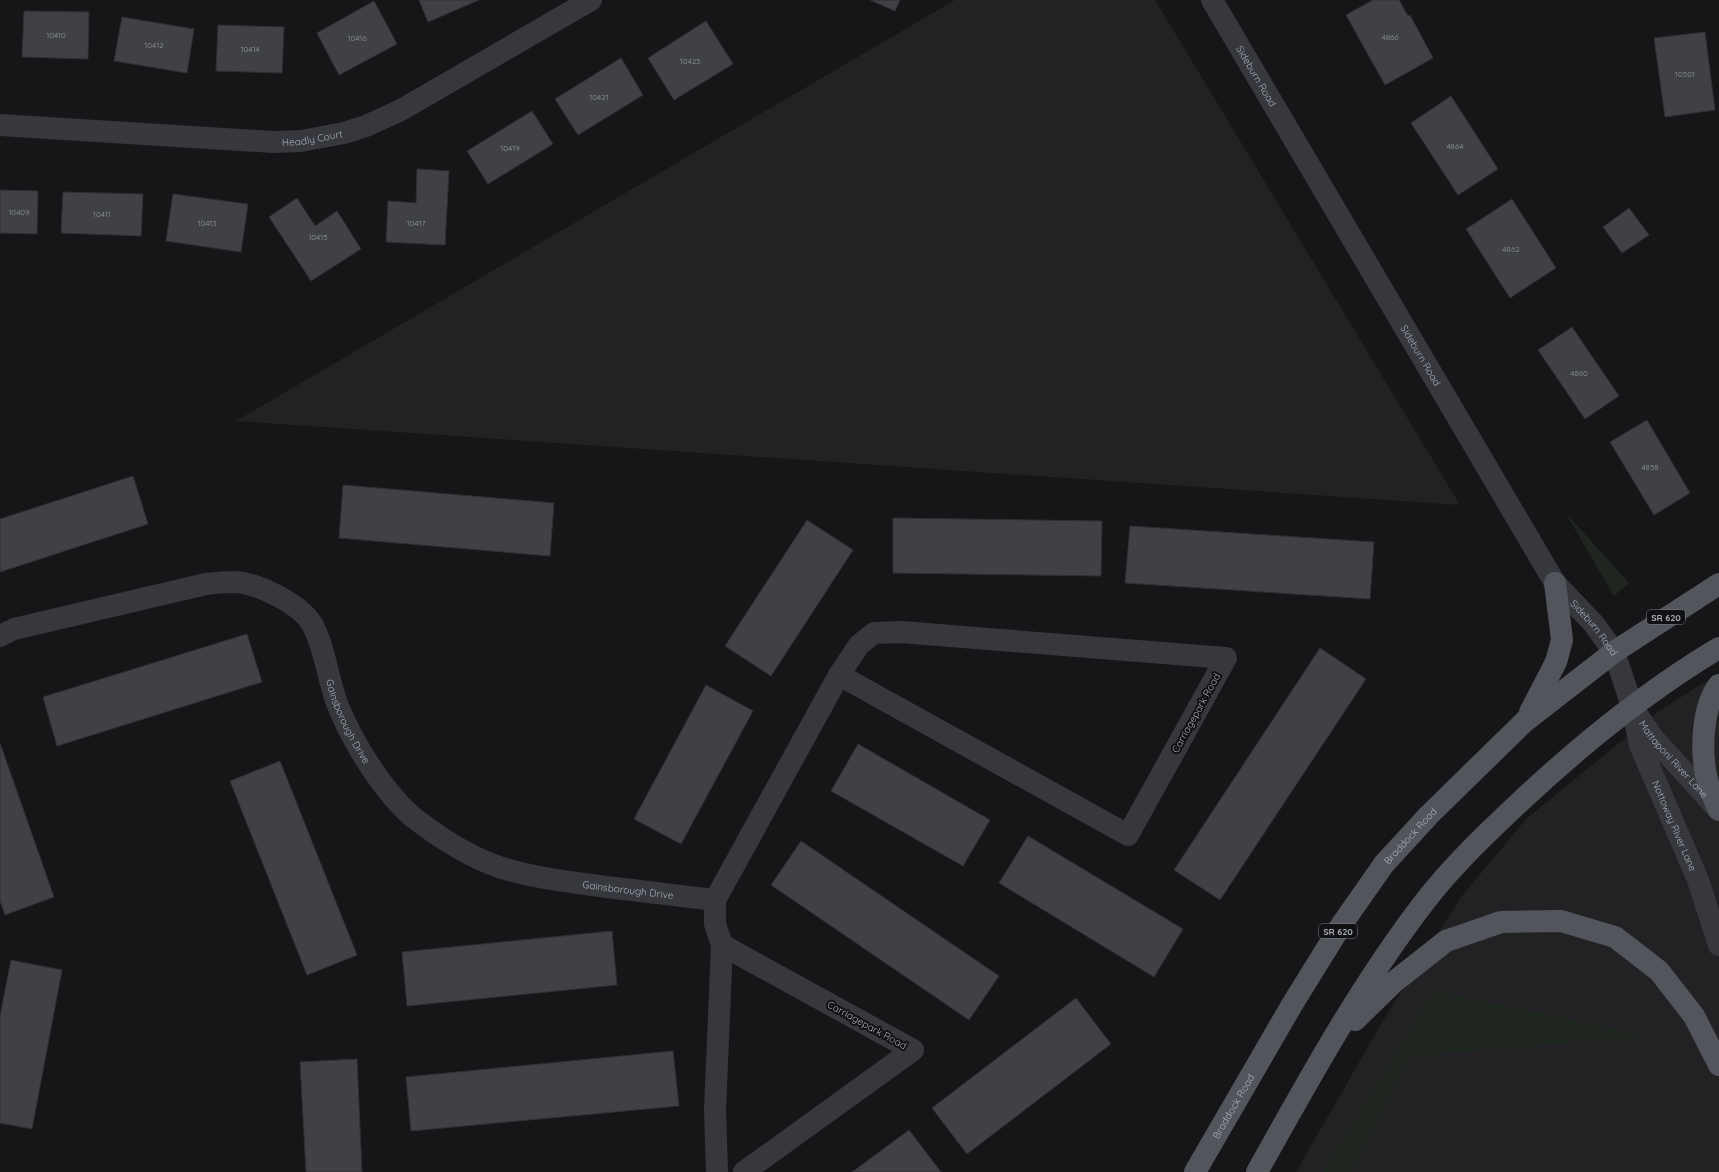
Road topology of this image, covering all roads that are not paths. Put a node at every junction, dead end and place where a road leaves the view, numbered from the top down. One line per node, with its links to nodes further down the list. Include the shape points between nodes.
1 (591, 0): 3 (street, Headly Court, via 401,110 344,133 301,141 273,142)
2 (1212, 0): 4 (street, Sideburn Road)
3 (0, 125)
4 (1555, 583): 8 (street, Sideburn Road, via 1594,624); 12 (main road, via 1562,640 1556,662)
5 (1719, 584): 8 (main road, Braddock Road / SR 620)
6 (0, 636): 14 (street, Gainsborough Drive, via 14,629 206,584 236,582 265,589 288,601 311,623 338,705 358,749 400,805 436,834 455,847 498,867 536,876)
7 (1719, 648): 11 (main road)
8 (1614, 652): 11 (street, Sideburn Road); 12 (main road, Braddock Road / SR 620)
9 (839, 675): 9 (street, Carriagepark Road, via 1128,835 1226,658 901,632 874,633 859,645); 14 (street, Carriagepark Road)
10 (1719, 685): 13 (main road, via 1708,710 1702,746 1706,776)
11 (1632, 706): 13 (street, Mattaponi River Lane, via 1654,739); 16 (street, Nottoway River Lane, via 1640,745 1698,880); 17 (main road, via 1585,743 1542,782 1481,838 1456,866 1427,899 1380,965)
12 (1524, 722): 21 (main road, Braddock Road / SR 620, via 1429,815 1384,864 1342,924 1297,996)
13 (1719, 810)
14 (715, 900): 15 (street, Carriagepark Road, via 715,924)
15 (722, 945): 19 (street, Carriagepark Road, via 715,1110); 20 (street, Carriagepark Road, via 913,1050)
16 (1719, 945)
17 (1326, 1050): 18 (main road, via 1394,982 1446,941 1501,922 1561,921 1615,937 1659,971 1694,1016); 22 (main road)
18 (1719, 1065)
19 (717, 1172)
20 (744, 1172)
21 (1195, 1172)
22 (1257, 1172)

